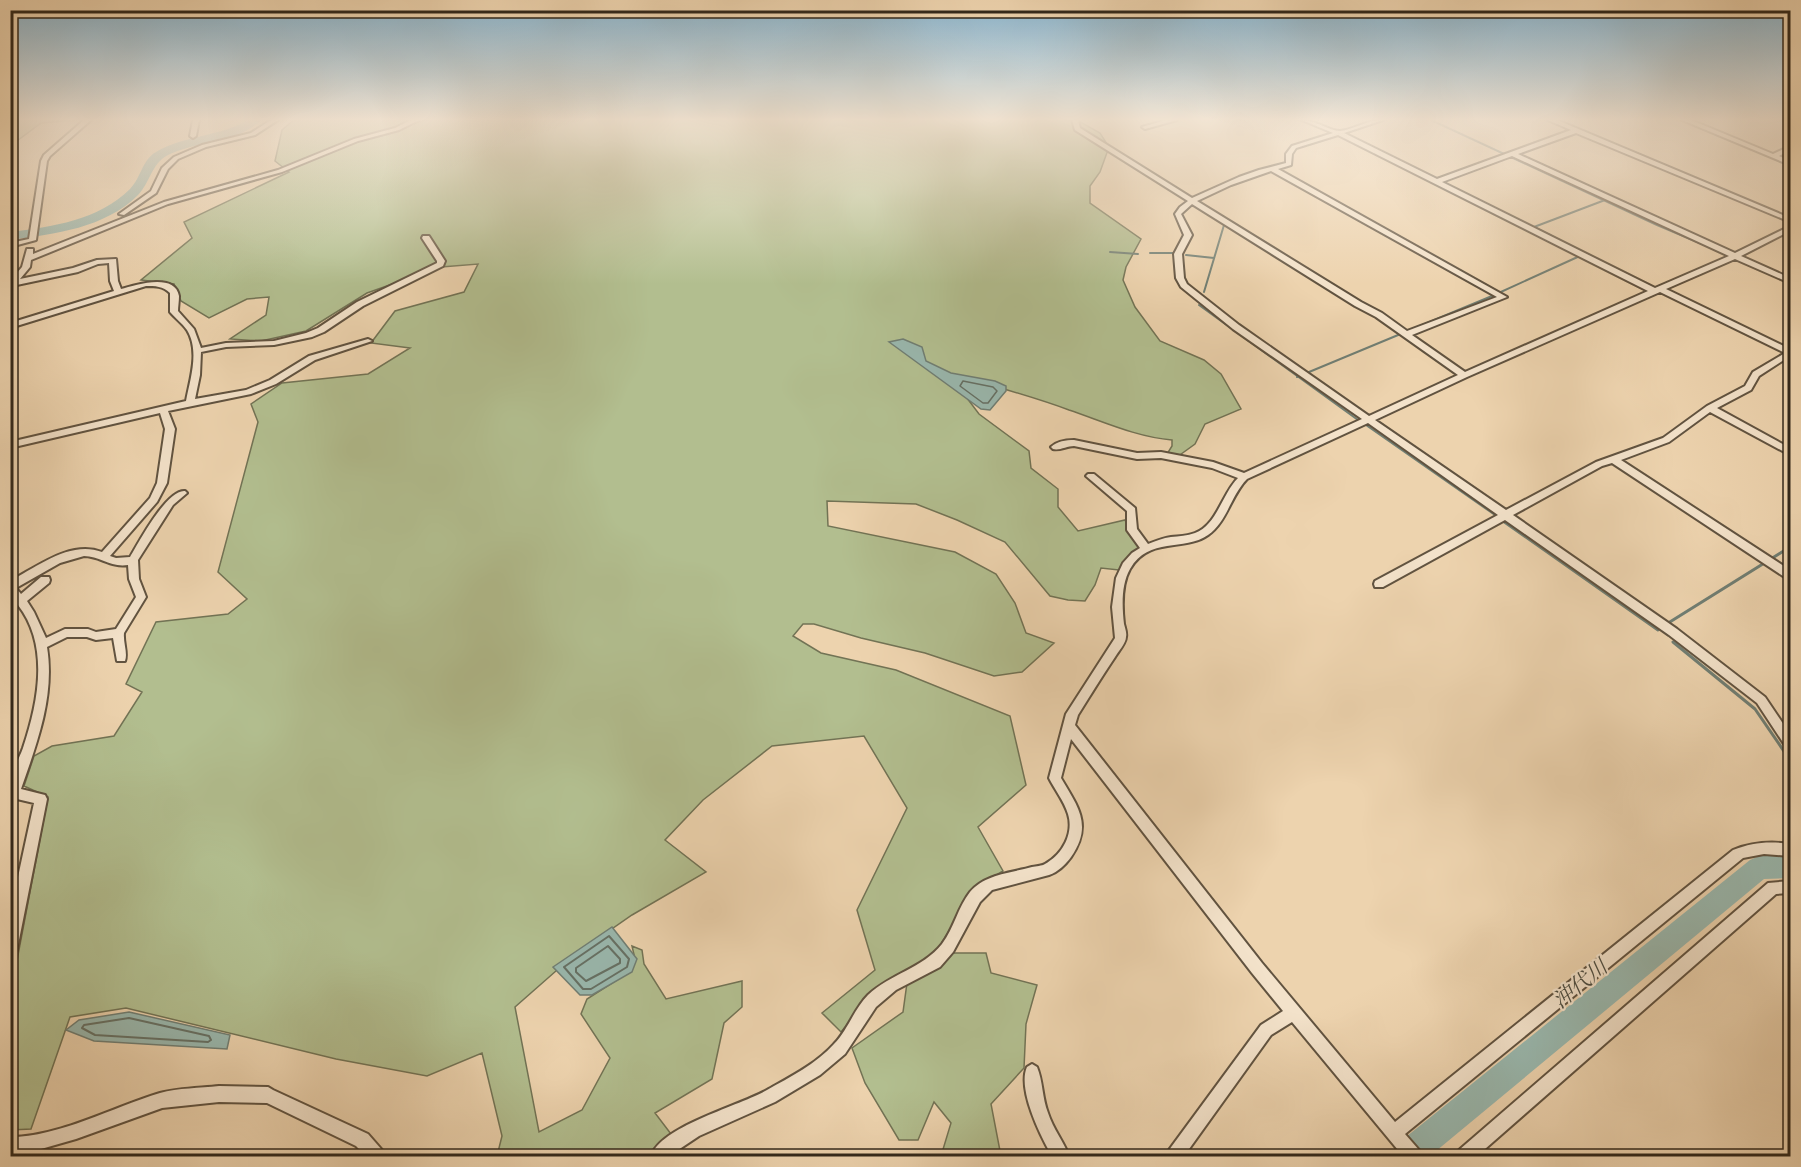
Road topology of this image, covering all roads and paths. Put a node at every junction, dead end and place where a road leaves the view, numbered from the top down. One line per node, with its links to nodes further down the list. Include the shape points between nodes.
1 (42, 174): 17 (street)
2 (163, 174): 15 (street, via 147,199)
3 (268, 174): 15 (street, via 166,203)
4 (1150, 174): 12 (street)
5 (1254, 174): 12 (street)
6 (1283, 174): 26 (street, via 1503,297)
7 (1421, 174): 11 (street)
8 (1458, 174): 11 (street)
9 (1557, 174): 19 (street)
10 (1682, 174): 13 (street)
11 (1436, 182): 23 (street)
12 (1192, 201): 26 (street); 34 (street, via 1178,214 1188,235 1178,254 1184,285 1236,327)
13 (1791, 219)
14 (1791, 228): 19 (street)
15 (94, 231): 20 (street)
16 (426, 238): 28 (street, via 440,264 360,304 321,330 274,342)
17 (32, 241): 18 (street); 20 (street)
18 (10, 245)
19 (1735, 256): 21 (street); 23 (street)
20 (30, 258): 22 (street)
21 (1791, 281)
22 (12, 284): 24 (street, via 113,261)
23 (1657, 290): 29 (street); 30 (street)
24 (118, 292): 25 (street); 28 (street, via 145,284 167,286 175,297 174,312 190,329)
25 (10, 326)
26 (1407, 334): 30 (street)
27 (368, 341): 31 (street, via 312,358 248,393)
28 (196, 351): 31 (street)
29 (1791, 352): 32 (street, via 1756,374 1748,388)
30 (1464, 375): 34 (street)
31 (190, 403): 33 (street)
32 (1710, 408): 37 (street); 38 (street, via 1666,440)
33 (163, 409): 35 (street); 44 (street, via 170,429 162,483 154,500)
34 (1368, 420): 40 (street); 42 (street)
35 (10, 445)
36 (1056, 447): 40 (street, via 1074,443 1137,456 1161,455 1213,465)
37 (1791, 452)
38 (1614, 459): 42 (street); 46 (street)
39 (1090, 476): 43 (street, via 1132,510 1132,530)
40 (1244, 477): 43 (street, via 1234,485 1211,528 1202,534)
41 (182, 493): 45 (street, via 170,503)
42 (1507, 515): 48 (street); 56 (street, via 1673,632 1761,700)
43 (1146, 548): 55 (street, via 1132,557 1123,572 1118,618 1121,638)
44 (103, 557): 45 (street, via 116,563); 49 (street, via 93,552 73,554)
45 (133, 560): 52 (street, via 134,579 141,597)
46 (1791, 575)
47 (45, 580): 50 (street)
48 (1379, 584)
49 (10, 587): 50 (street)
50 (24, 601): 51 (street); 53 (street)
51 (10, 604)
52 (119, 633): 53 (street, via 65,633); 54 (street)
53 (44, 644): 57 (street, via 46,667 41,704)
54 (121, 658)
55 (1068, 725): 61 (street); 66 (street, via 1055,778 1074,811 1077,826 1073,843 1063,857 1049,869 988,885 975,897 948,947 934,962 891,985 871,1002 840,1049 815,1070 770,1097 693,1130)
56 (1791, 744)
57 (12, 797): 60 (street, via 41,799)
58 (1791, 850): 63 (street, via 1753,848 1738,854)
59 (1791, 887): 70 (street, via 1773,888)
60 (10, 951)
61 (1294, 1012): 63 (street); 68 (street, via 1266,1030)
62 (1032, 1072): 67 (street, via 1040,1121)
63 (1396, 1135): 69 (street)
64 (10, 1144): 65 (street, via 27,1145 76,1131 162,1100 219,1094 268,1095 362,1140)
65 (376, 1156)
66 (659, 1156)
67 (1061, 1156)
68 (1175, 1156)
69 (1413, 1156)
70 (1465, 1156)

